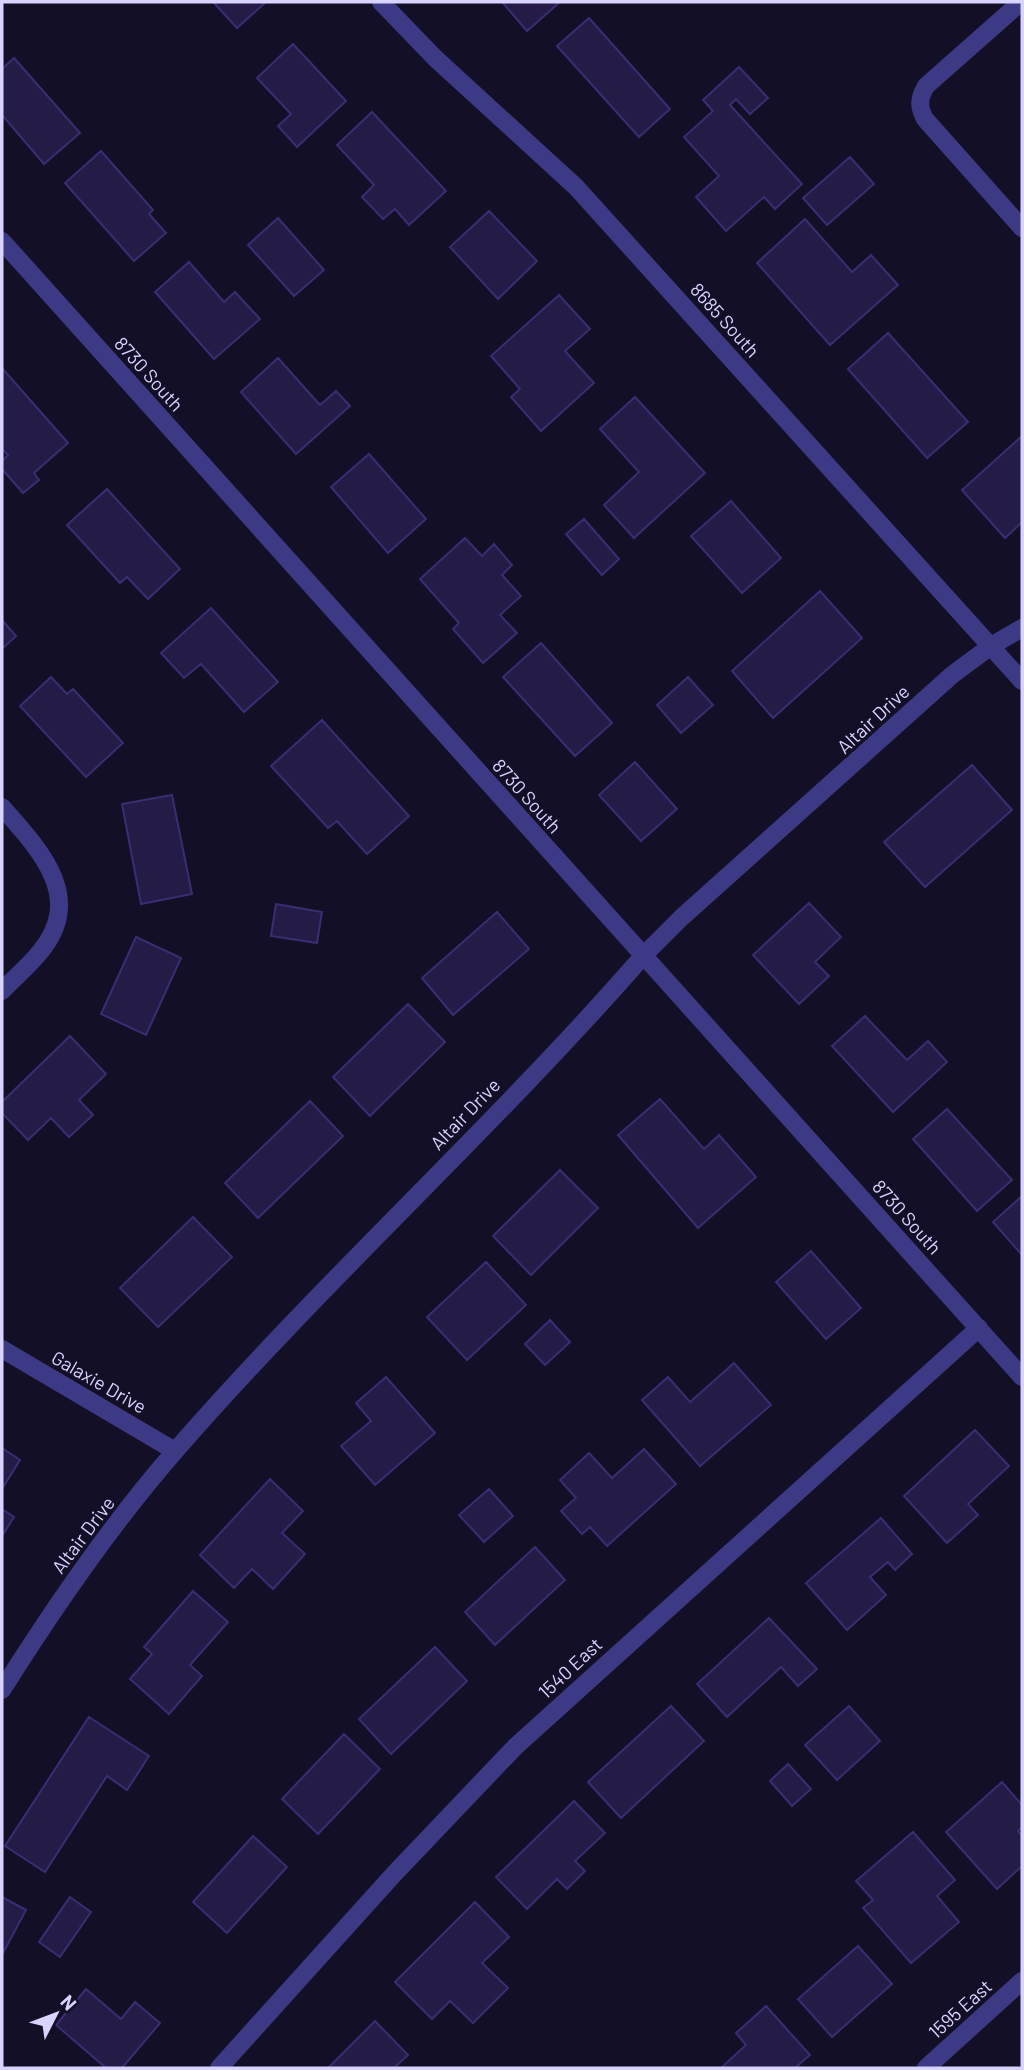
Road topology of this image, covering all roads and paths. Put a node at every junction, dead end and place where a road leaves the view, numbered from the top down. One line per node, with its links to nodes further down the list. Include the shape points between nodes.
1 (381, 2): 6 (street, 8685 South, via 576,187)
2 (1021, 2): 3 (street, via 926,86 919,109)
3 (1022, 229)
4 (2, 242): 9 (street, 8730 South)
5 (1022, 628): 6 (street, Altair Drive)
6 (991, 646): 7 (street, 8685 South); 9 (street, Altair Drive, via 952,675)
7 (1022, 681)
8 (2, 807): 10 (street, via 55,877 60,909 41,951)
9 (643, 956): 11 (street, 8730 South); 14 (street, Altair Drive, via 272,1344)
10 (2, 990)
11 (979, 1328): 13 (street, 8730 South); 17 (street, 1540 East, via 514,1747)
12 (2, 1349): 14 (street, Galaxie Drive)
13 (1022, 1377)
14 (176, 1451): 15 (street, Altair Drive, via 100,1544)
15 (2, 1690)
16 (1022, 1981): 18 (street, 1595 East)
17 (219, 2068)
18 (926, 2068)

